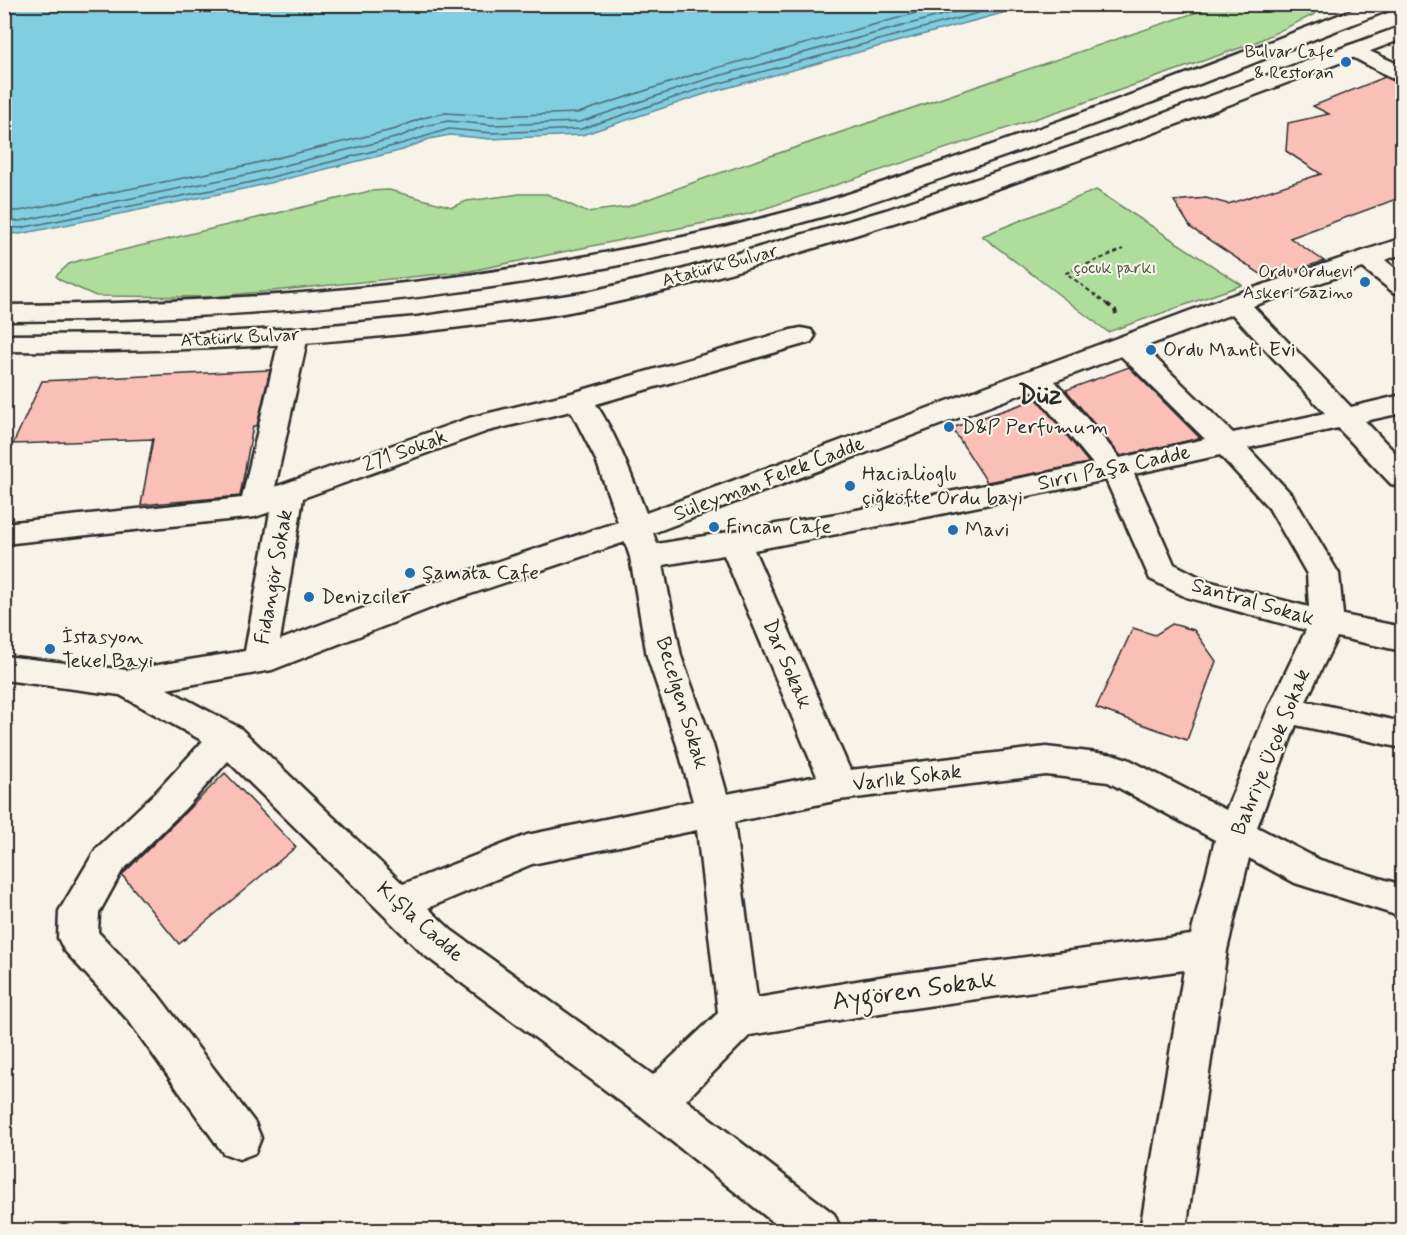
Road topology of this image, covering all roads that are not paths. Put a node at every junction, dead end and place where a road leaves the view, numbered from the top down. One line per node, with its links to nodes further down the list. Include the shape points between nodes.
1 (1387, 4): 9 (main road, Atatürk Bulvar, via 1037,139 823,210 657,252 494,280 301,304 85,314)
2 (1402, 32): 3 (main road, Atatürk Bulvar)
3 (1354, 50): 4 (main road); 10 (main road, Atatürk Bulvar, via 951,198 765,256 579,302 425,324)
4 (1402, 74)
5 (1402, 246): 6 (main road, Süleyman Felek Cadde)
6 (1367, 259): 7 (main road); 8 (main road, Süleyman Felek Cadde)
7 (1402, 286)
8 (1236, 303): 13 (main road, Süleyman Felek Cadde); 17 (main road)
9 (4, 313)
10 (294, 336): 12 (main road, Atatürk Bulvar); 22 (main road, Fidangör Sokak)
11 (801, 336): 15 (main road, 271 Sokak)
12 (4, 343)
13 (1127, 346): 14 (main road, Süleyman Felek Cadde); 18 (main road)
14 (1038, 379): 19 (main road, Santral Sokak); 24 (main road, Süleyman Felek Cadde)
15 (579, 400): 21 (main road, 271 Sokak, via 479,424); 24 (main road, Becelgen Sokak, via 611,460)
16 (1402, 404): 17 (main road, Sırrı Paşa Cadde)
17 (1345, 417): 18 (main road, Sırrı Paşa Cadde); 20 (main road)
18 (1227, 444): 19 (main road, Sırrı Paşa Cadde); 27 (main road, via 1281,502 1323,574)
19 (1113, 469): 25 (main road, Sırrı Paşa Cadde); 27 (main road, Santral Sokak, via 1124,482 1161,571 1197,589)
20 (1402, 477)
21 (289, 492): 22 (main road, 271 Sokak); 29 (main road, Fidangör Sokak)
22 (255, 507): 23 (main road, 271 Sokak)
23 (4, 534)
24 (641, 543): 25 (main road, Sırrı Paşa Cadde); 29 (main road, Süleyman Felek Cadde, via 429,596); 36 (main road, Becelgen Sokak, via 664,656)
25 (735, 543): 35 (main road, Dar Sokak)
26 (1402, 621): 27 (main road, via 1383,625)
27 (1327, 622): 28 (main road); 32 (main road, Bahriye Üçok Sokak)
28 (1402, 639)
29 (260, 661): 31 (main road, Süleyman Felek Cadde)
30 (4, 668): 31 (main road, Kışla Cadde)
31 (127, 683): 34 (main road, Kışla Cadde)
32 (1285, 709): 33 (main road); 37 (main road, Bahriye Üçok Sokak)
33 (1402, 735)
34 (227, 738): 39 (main road, Kışla Cadde); 43 (main road, via 109,860 79,911 78,938 111,968 160,1026)
35 (839, 786): 36 (main road, Varlık Sokak); 37 (main road, Varlık Sokak, via 1046,761 1114,769)
36 (714, 812): 39 (main road, Varlık Sokak, via 527,850); 41 (main road, Becelgen Sokak)
37 (1236, 832): 38 (main road, Varlık Sokak, via 1309,872); 40 (main road, Bahriye Üçok Sokak)
38 (1402, 901)
39 (398, 903): 42 (main road, Kışla Cadde, via 437,942)
40 (1208, 950): 41 (main road, Aygören Sokak, via 892,993); 45 (main road, Bahriye Üçok Sokak)
41 (739, 1019): 42 (main road)
42 (655, 1102): 44 (main road, Kışla Cadde)
43 (239, 1138)
44 (818, 1230)
45 (1163, 1230)

